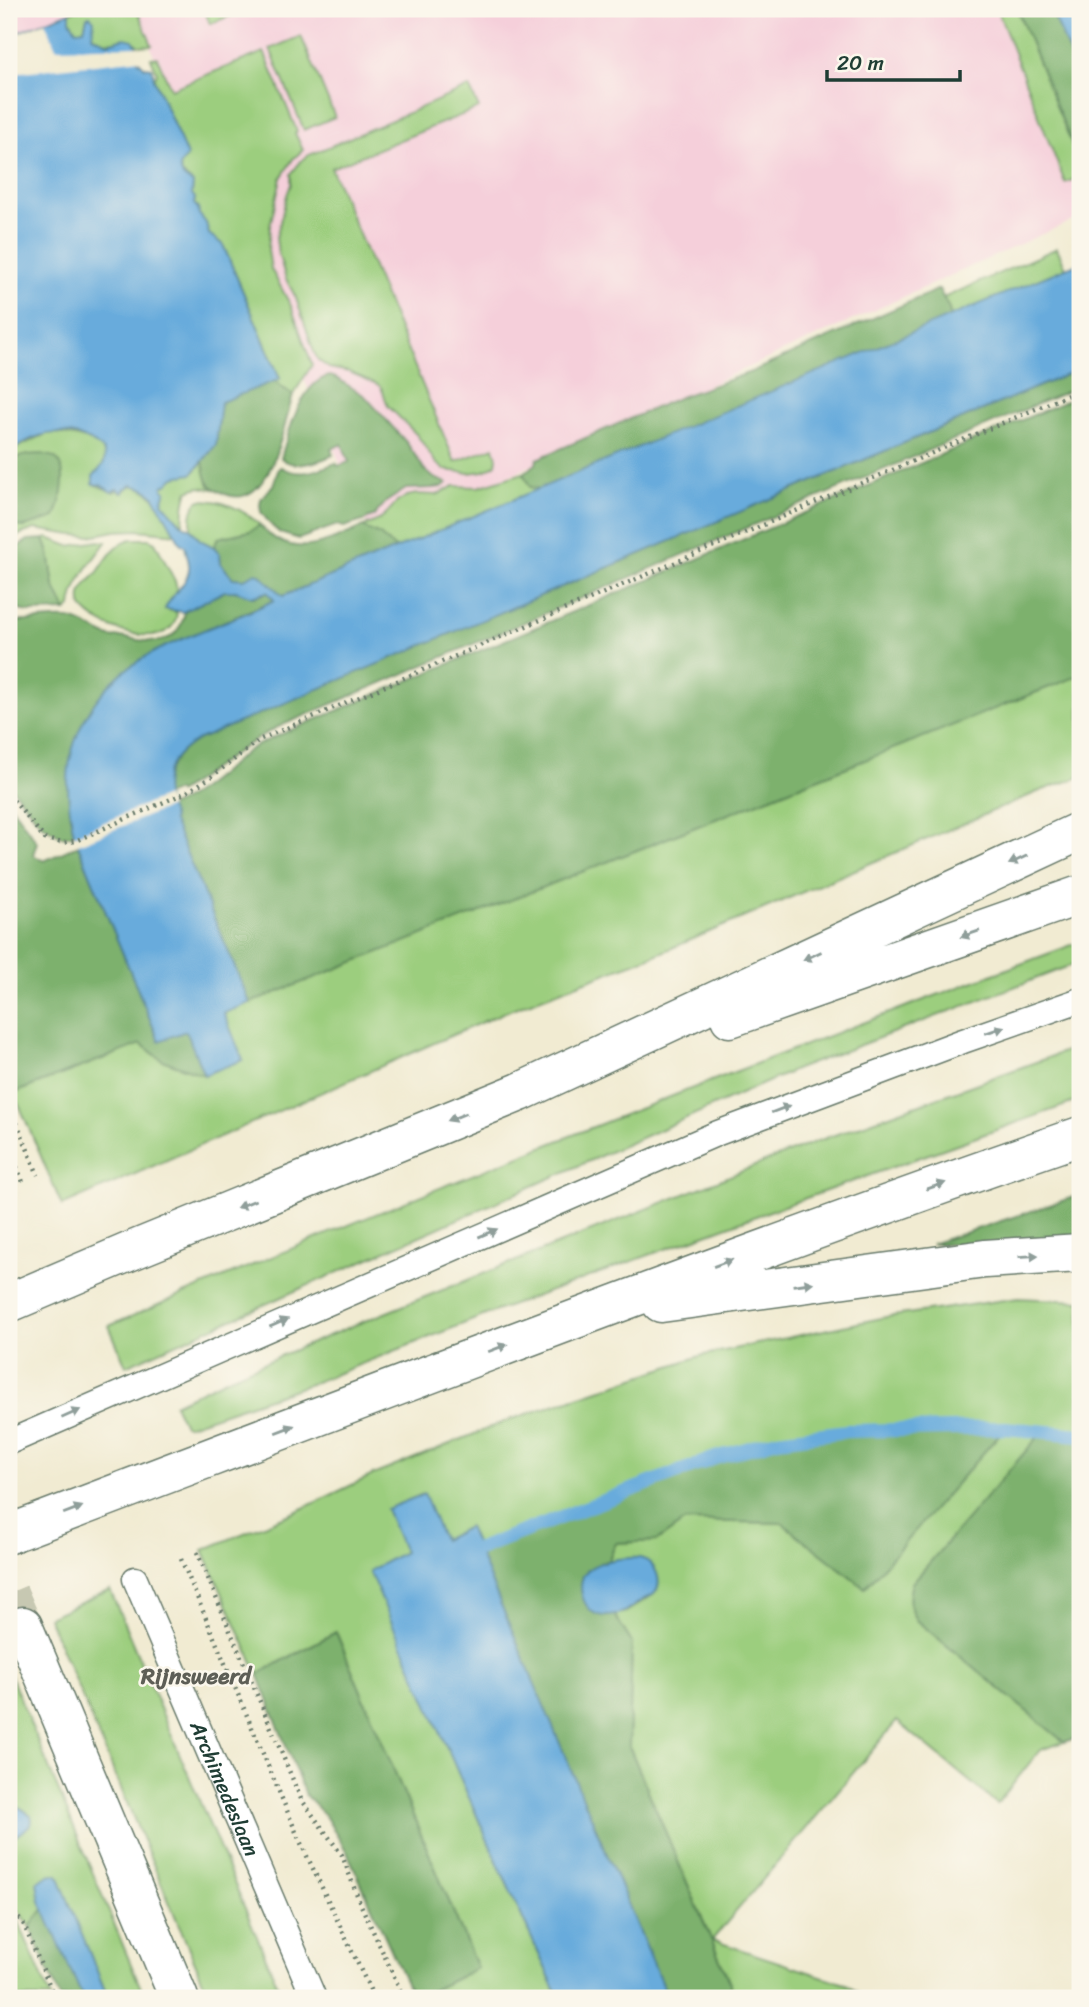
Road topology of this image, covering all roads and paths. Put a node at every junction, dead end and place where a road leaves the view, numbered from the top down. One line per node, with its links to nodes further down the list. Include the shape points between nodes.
1 (1080, 390): 2 (path, via 261,739 168,802 75,841 45,839)
2 (9, 795)
3 (1080, 831): 6 (main road, one-way to 6)
4 (1080, 895): 6 (main road, one-way to 6)
5 (1080, 1000): 15 (lane, one-way to 5, via 718,1133)
6 (520, 1092): 13 (main road, one-way to 13)
7 (9, 1103): 10 (path)
8 (1080, 1136): 14 (main road, one-way to 8)
9 (9, 1147): 11 (path)
10 (38, 1175)
11 (23, 1182)
12 (1080, 1253): 14 (main road, one-way to 12, via 985,1259)
13 (9, 1303)
14 (590, 1313): 16 (main road, one-way to 14)
15 (9, 1442)
16 (9, 1534)
17 (197, 1552): 26 (path, via 301,1799 342,1855)
18 (181, 1559): 25 (path, via 299,1839)
19 (135, 1578): 24 (lane, Archimedeslaan)
20 (23, 1626): 23 (main road)
21 (9, 1909): 22 (path, via 23,1923)
22 (55, 1998)
23 (178, 1998)
24 (314, 1998)
25 (374, 1998)
26 (404, 1998)

